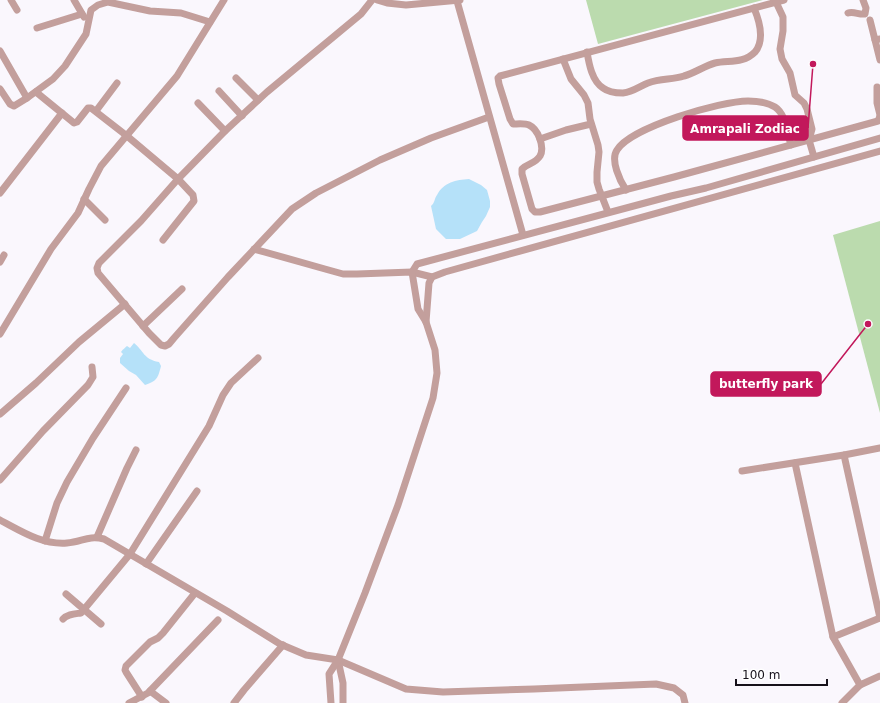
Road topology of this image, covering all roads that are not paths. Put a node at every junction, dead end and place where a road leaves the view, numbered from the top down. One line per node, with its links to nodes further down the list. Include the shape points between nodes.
1 (12, 0): 12 (street)
2 (74, 0): 14 (street)
3 (224, 0): 16 (street)
4 (372, 0): 31 (street, via 361,14)
5 (377, 0): 10 (street)
6 (458, 0): 10 (street); 37 (street)
7 (784, 0): 9 (street)
8 (863, 0): 13 (street, via 865,14)
9 (776, 2): 11 (street); 43 (street, via 783,17 780,49 782,58 790,73 795,94 807,109 812,130)
10 (406, 3)
11 (754, 8): 21 (street); 21 (street, via 760,24 760,39 758,48 749,56 737,62 716,63 693,74 655,81 631,92 614,93 598,84)
12 (17, 10)
13 (848, 13)
14 (82, 14): 17 (street); 18 (street)
15 (870, 20): 19 (street)
16 (210, 22): 17 (street, via 181,13 150,11 108,2 91,10); 40 (street, via 177,76)
17 (88, 25): 29 (street, via 86,34 65,66)
18 (37, 28)
19 (878, 40): 23 (street)
20 (0, 51): 30 (street)
21 (587, 52): 22 (street)
22 (563, 59): 38 (street, via 571,79 584,94); 42 (street, via 498,78 510,120 513,124 529,125)
23 (880, 60)
24 (236, 78): 31 (street)
25 (117, 83): 33 (street)
26 (877, 86): 36 (street)
27 (0, 90): 30 (street, via 12,105)
28 (219, 91): 35 (street)
29 (36, 92): 30 (street); 34 (street)
30 (28, 98)
31 (258, 100): 35 (street)
32 (198, 103): 39 (street)
33 (96, 112): 34 (street, via 88,107 76,123); 40 (street)
34 (62, 113): 51 (street)
35 (242, 116): 39 (street)
36 (880, 116): 43 (street, via 878,121)
37 (489, 117): 56 (street); 58 (street, via 425,140 316,193 292,208)
38 (592, 124): 42 (street); 52 (street, via 599,152 597,182)
39 (225, 131): 48 (street)
40 (127, 136): 48 (street); 53 (street, via 101,166)
41 (880, 138): 46 (street)
42 (540, 139): 52 (street, via 540,155 532,164 522,169 532,209 535,212)
43 (809, 140): 44 (street); 46 (street)
44 (791, 145): 50 (street); 50 (street, via 782,114 776,108 757,101 722,104 672,119 641,132 622,144 614,160)
45 (880, 151): 49 (street)
46 (814, 157): 47 (street)
47 (769, 170): 49 (street); 54 (street)
48 (178, 179): 57 (street, via 193,195 194,201); 64 (street, via 97,268 98,273)
49 (772, 180): 62 (street)
50 (626, 190): 52 (street)
51 (0, 193)
52 (602, 196): 54 (street)
53 (84, 199): 55 (street); 67 (street, via 78,213 52,249)
54 (608, 212): 56 (street)
55 (105, 220)
56 (523, 235): 61 (street, via 417,264)
57 (163, 240)
58 (254, 249): 61 (street, via 343,274); 66 (street, via 169,344 161,345)
59 (4, 255): 60 (street)
60 (0, 262)
61 (412, 272): 62 (street); 65 (street, via 418,309)
62 (432, 277): 65 (street, via 429,283)
63 (182, 290): 66 (street)
64 (124, 304): 66 (street); 71 (street)
65 (426, 322): 93 (street, via 437,365 433,398 398,505)
66 (143, 326)
67 (0, 334)
68 (258, 358): 82 (street, via 231,383 223,395 209,426)
69 (92, 367): 77 (street, via 93,377 88,385)
70 (126, 388): 81 (street, via 67,482 57,503)
71 (0, 414)
72 (880, 448): 74 (street)
73 (136, 450): 80 (street)
74 (844, 455): 75 (street); 87 (street)
75 (795, 463): 76 (street); 91 (street)
76 (742, 471)
77 (0, 480)
78 (197, 491): 83 (street)
79 (0, 520): 81 (street)
80 (97, 537): 81 (street, via 64,543); 82 (street, via 104,538)
81 (45, 541)
82 (130, 554): 83 (street); 86 (street)
83 (146, 564): 84 (street)
84 (195, 593): 92 (street); 97 (street, via 163,633 126,666 126,672)
85 (66, 594): 86 (street)
86 (84, 609): 88 (street, via 81,613); 90 (street)
87 (880, 618): 91 (street)
88 (63, 619)
89 (218, 620): 96 (street)
90 (101, 624)
91 (833, 637): 95 (street)
92 (283, 646): 93 (street, via 306,655); 100 (street)
93 (338, 660): 101 (street, via 329,674); 102 (street, via 343,683); 103 (street, via 406,688 451,691 656,684 674,688 683,695)
94 (880, 676): 95 (street)
95 (860, 686): 104 (street)
96 (150, 691): 97 (street); 99 (street)
97 (142, 697): 98 (street)
98 (129, 703)
99 (166, 703)
100 (234, 703)
101 (331, 703)
102 (343, 703)
103 (685, 703)
104 (842, 703)

